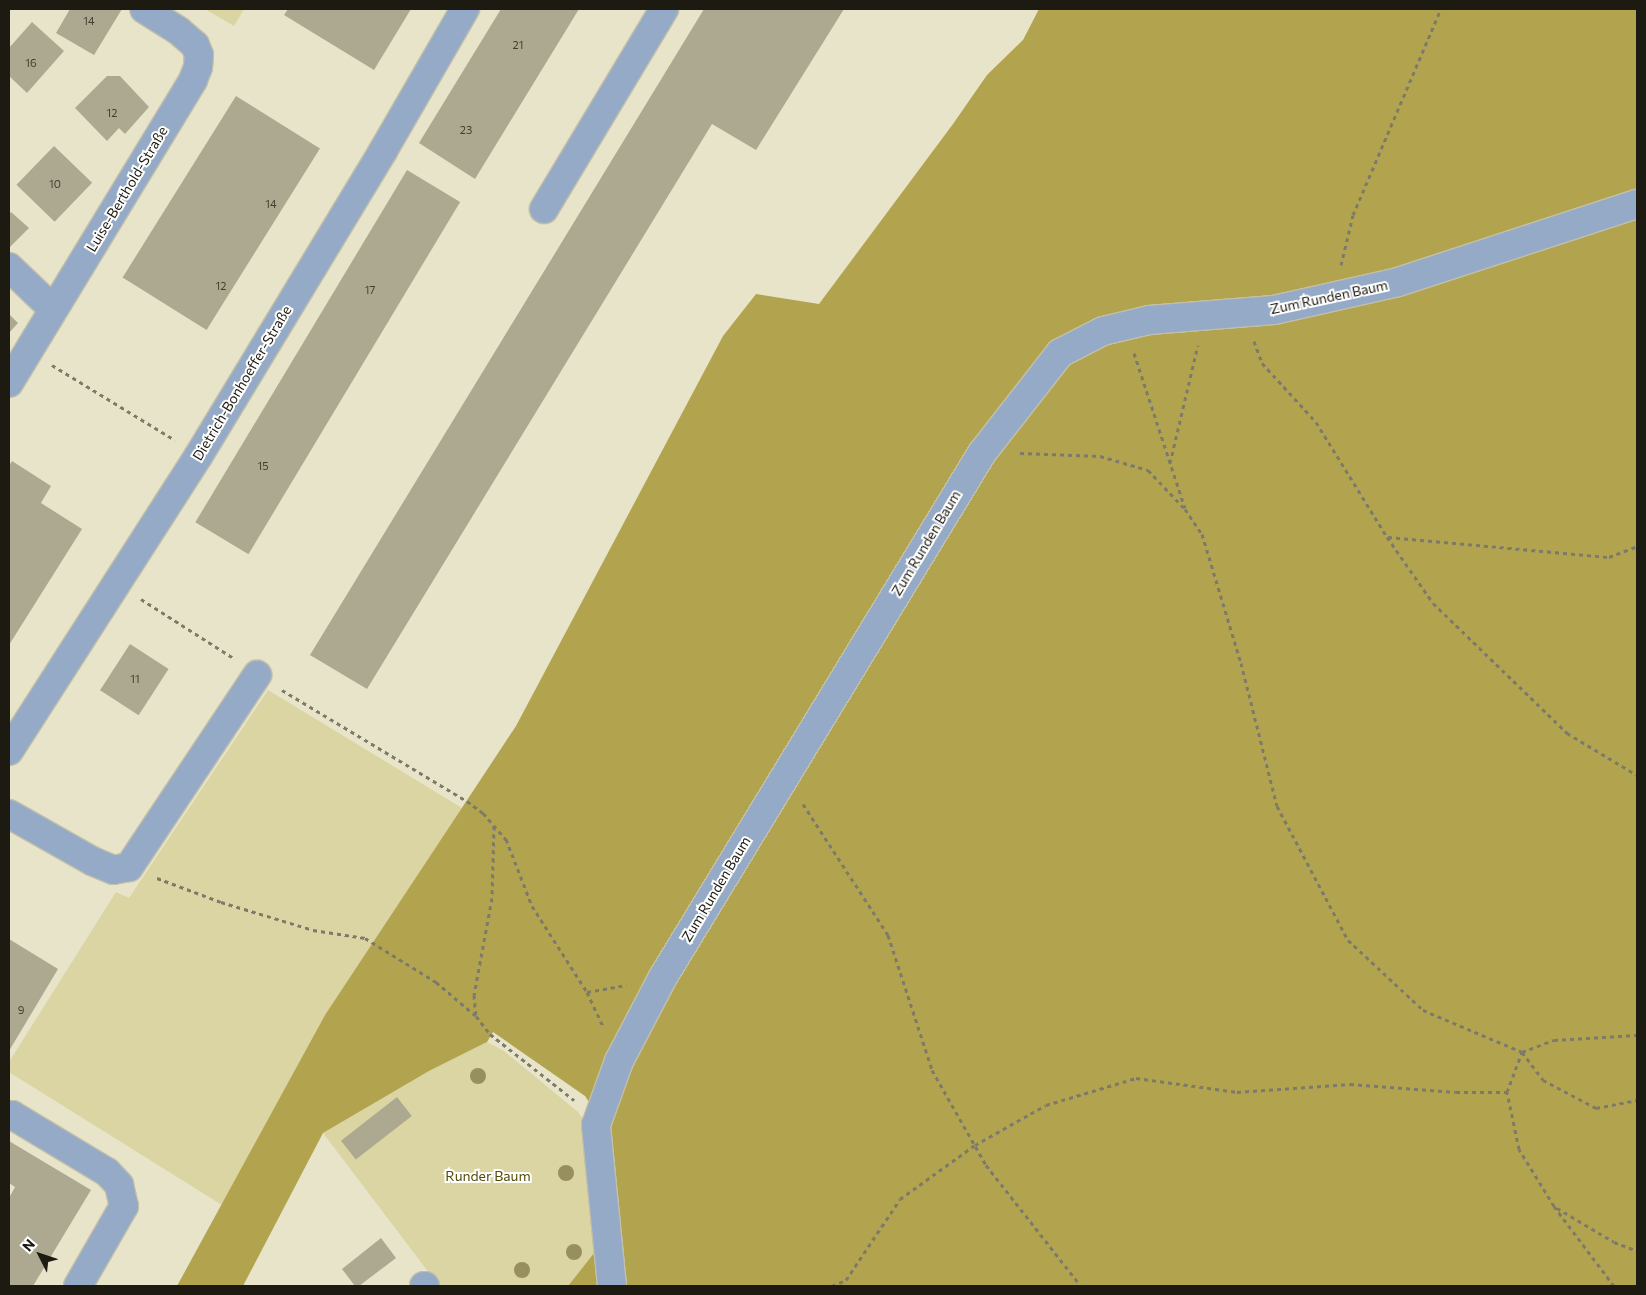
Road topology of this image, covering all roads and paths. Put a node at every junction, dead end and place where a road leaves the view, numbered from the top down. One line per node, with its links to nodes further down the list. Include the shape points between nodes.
1 (144, 9): 9 (street, Luise-Berthold-Straße, via 180,30 195,45 199,54 198,67)
2 (465, 9): 16 (street, Dietrich-Bonhoeffer-Straße)
3 (664, 9): 6 (street)
4 (1441, 9): 8 (path, via 1353,215)
5 (1637, 204): 8 (street, Zum Runden Baum, via 1398,282)
6 (544, 209)
7 (9, 267): 9 (street)
8 (1333, 297): 10 (street, Zum Runden Baum, via 1274,310)
9 (53, 309): 13 (street, Luise-Berthold-Straße)
10 (1244, 312): 11 (street, Zum Runden Baum); 19 (path, via 1262,363 1316,422)
11 (1206, 316): 12 (street, Zum Runden Baum, via 1149,320); 17 (path)
12 (1125, 326): 15 (street, Zum Runden Baum, via 1103,331 1060,353); 17 (path)
13 (28, 350): 14 (street, Luise-Berthold-Straße); 16 (path)
14 (9, 383)
15 (982, 453): 18 (path, via 1100,456 1148,470); 25 (street, Zum Runden Baum)
16 (199, 455): 21 (street, Dietrich-Bonhoeffer-Straße)
17 (1170, 463): 18 (path)
18 (1185, 509): 31 (path, via 1202,534 1241,662 1277,806 1348,940 1423,1010)
19 (1387, 537): 20 (path, via 1608,557); 24 (path, via 1433,603 1559,726)
20 (1637, 546)
21 (115, 582): 22 (path); 23 (street, Dietrich-Bonhoeffer-Straße)
22 (249, 669): 27 (path, via 467,801 484,813); 28 (street)
23 (9, 750)
24 (1637, 775)
25 (784, 776): 32 (street, Zum Runden Baum, via 663,977); 37 (path, via 888,935 932,1070)
26 (9, 814): 28 (street, via 92,861 113,870)
27 (494, 826): 29 (path, via 492,898 474,995); 32 (path, via 506,839 532,906 587,992)
28 (129, 867): 29 (path, via 221,902 313,930 365,938 436,982)
29 (476, 1016): 36 (path, via 490,1034 582,1106)
30 (1637, 1035): 31 (path, via 1554,1040)
31 (1522, 1052): 33 (path); 34 (path, via 1543,1080 1596,1108)
32 (619, 1061): 36 (street, Zum Runden Baum)
33 (1507, 1092): 37 (path, via 1456,1092 1350,1084 1237,1092 1136,1078 1046,1105); 38 (path, via 1519,1149)
34 (1637, 1100)
35 (9, 1115): 40 (street, via 107,1172 119,1185 124,1206)
36 (596, 1125): 41 (street, Zum Runden Baum)
37 (975, 1145): 42 (path, via 900,1199 846,1280); 43 (path, via 986,1165)
38 (1554, 1206): 39 (path, via 1614,1242); 44 (path)
39 (1637, 1251)
40 (78, 1286)
41 (612, 1286)
42 (832, 1286)
43 (1080, 1286)
44 (1614, 1286)

